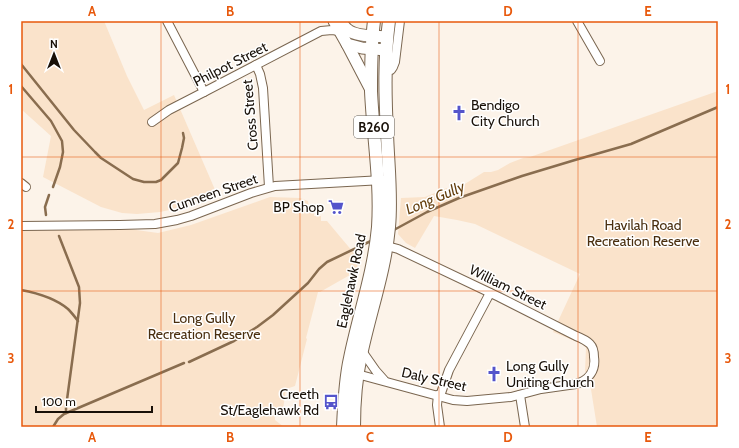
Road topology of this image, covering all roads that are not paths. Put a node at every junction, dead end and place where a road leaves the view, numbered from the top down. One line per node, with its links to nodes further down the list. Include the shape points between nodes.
1 (167, 21): 18 (street)
2 (330, 21): 8 (street, Philpot Street)
3 (374, 21): 9 (main road, Eaglehawk Road / B260)
4 (389, 21): 10 (main road, Eaglehawk Road / B260)
5 (400, 21): 16 (street, Eaglehawk Road, via 395,62)
6 (577, 21): 14 (street)
7 (338, 24): 8 (street, Philpot Street); 9 (street, via 360,34); 11 (street)
8 (322, 31): 15 (street, Philpot Street)
9 (373, 36): 10 (street); 12 (main road, Eaglehawk Road / B260)
10 (387, 37): 13 (main road, Eaglehawk Road / B260)
11 (347, 44): 12 (street); 17 (street)
12 (372, 49): 13 (street); 17 (main road, Eaglehawk Road / B260)
13 (386, 50): 16 (main road, Eaglehawk Road / B260)
14 (600, 61)
15 (256, 65): 18 (street, Philpot Street); 21 (street, Cross Street, via 263,88)
16 (388, 70): 20 (main road, Eaglehawk Road / B260)
17 (371, 90): 20 (main road, Eaglehawk Road / B260)
18 (204, 92): 19 (street, Philpot Street)
19 (152, 122)
20 (384, 180): 21 (street, Cunneen Street); 23 (main road, Eaglehawk Road / B260, via 378,213)
21 (268, 187): 22 (street, Cunneen Street, via 166,223)
22 (21, 226)
23 (383, 238): 24 (street, William Street, via 394,248); 25 (main road, Eaglehawk Road / B260, via 381,278); 31 (main road, Eaglehawk Road / B260, via 371,270 349,358)
24 (490, 293): 26 (street, William Street, via 564,329 590,345 594,358); 30 (street)
25 (362, 350): 27 (main road, Eaglehawk Road / B260); 28 (street, Daly Street)
26 (593, 372): 29 (street, Daly Street, via 581,382)
27 (357, 374): 28 (street, Daly Street); 32 (main road, Eaglehawk Road / B260)
28 (385, 381): 30 (street, Daly Street)
29 (520, 395): 30 (street, Daly Street, via 467,401); 34 (street)
30 (439, 396): 33 (street, via 437,405)
31 (343, 427)
32 (354, 427)
33 (440, 427)
34 (525, 427)

